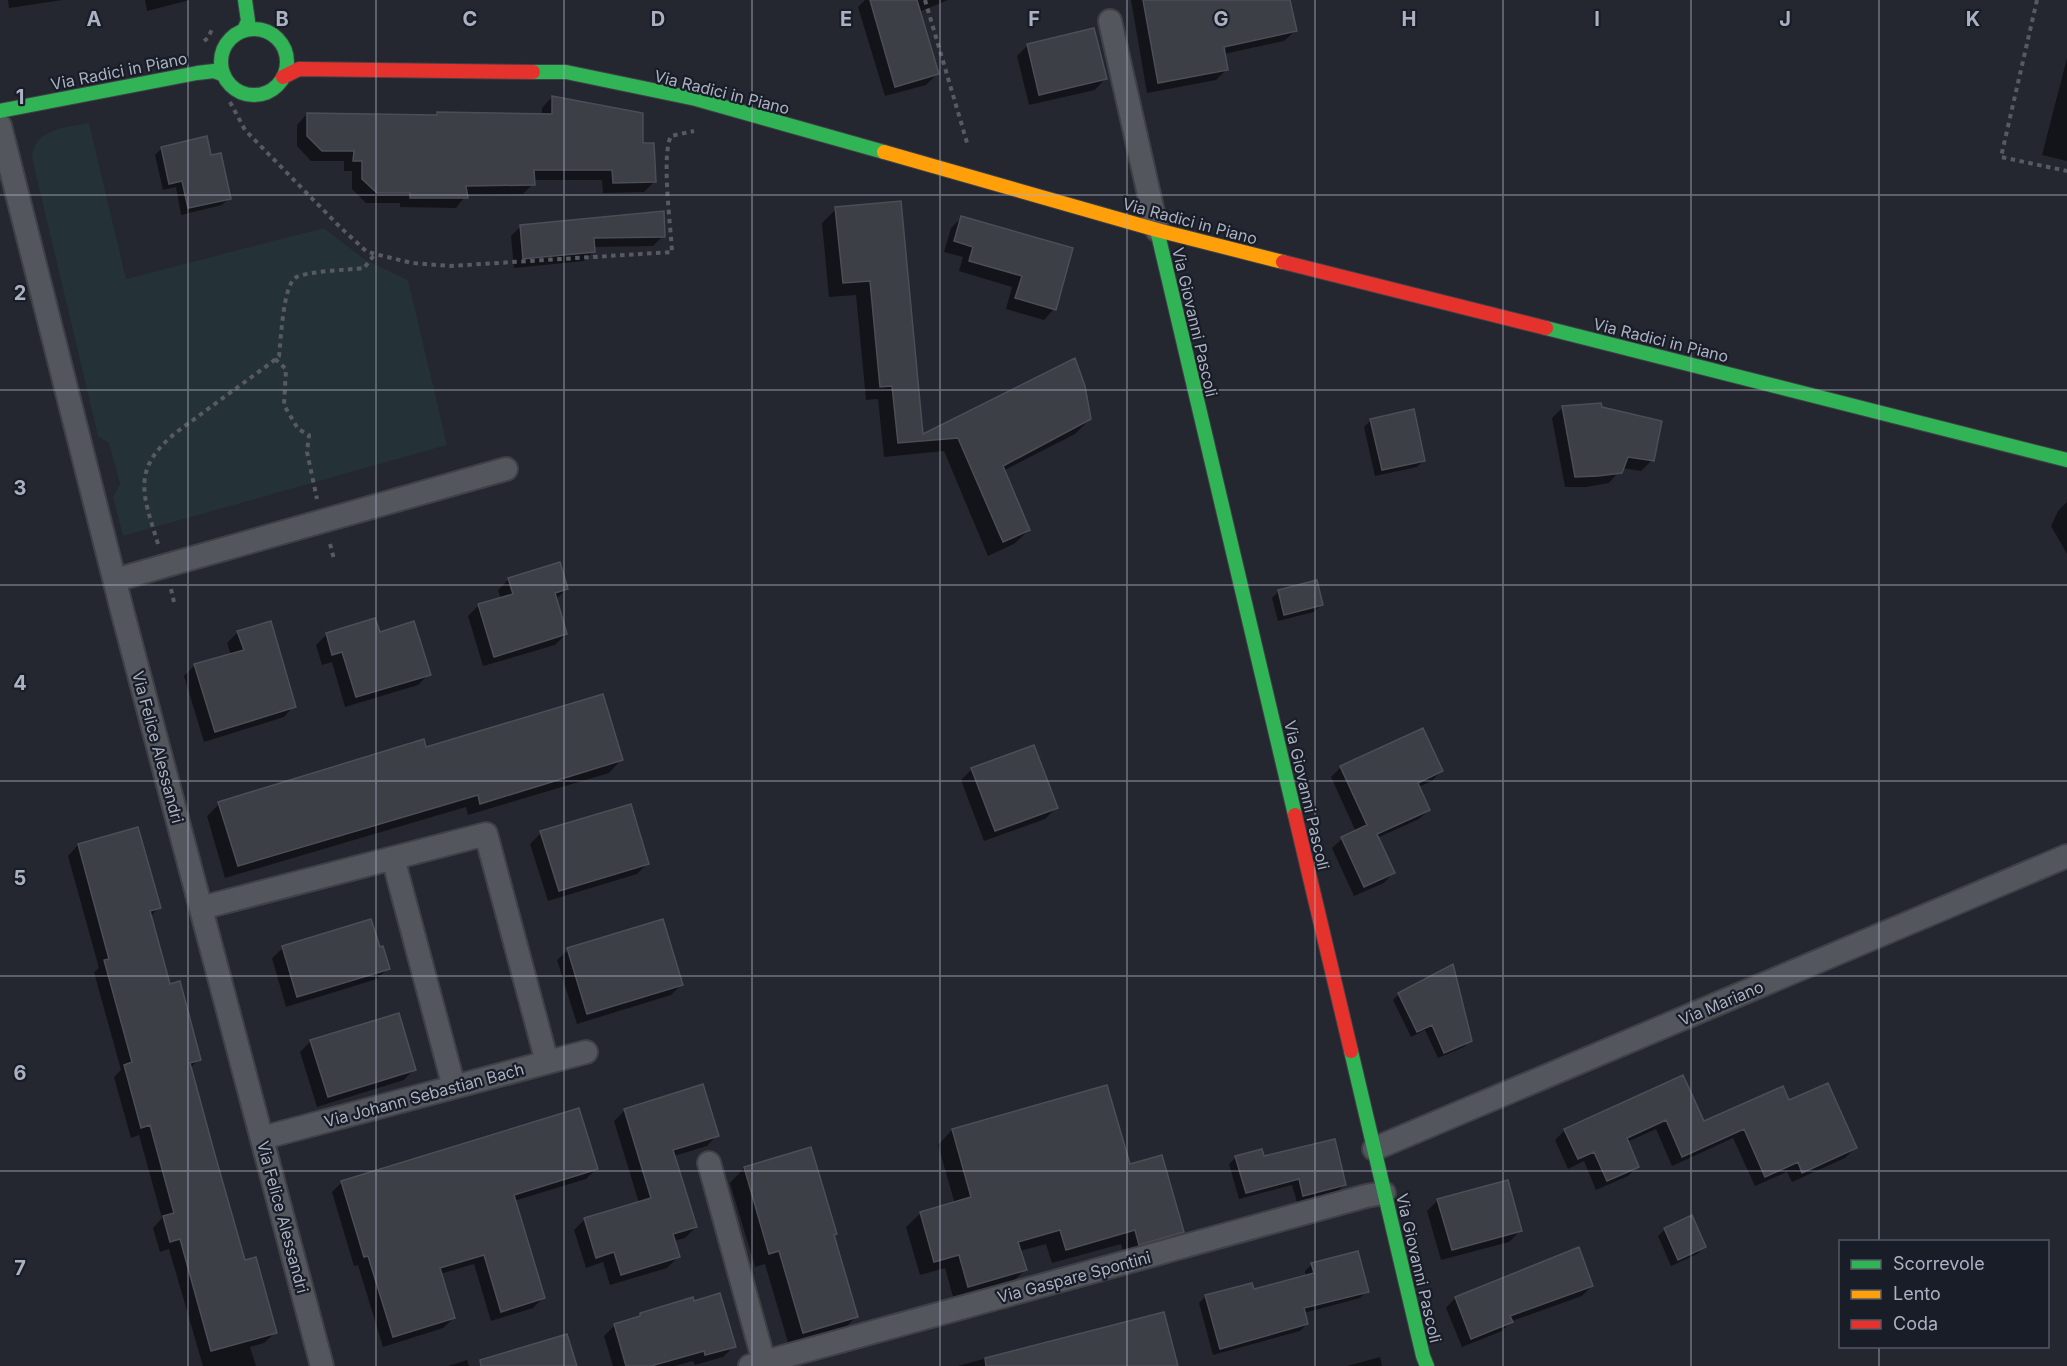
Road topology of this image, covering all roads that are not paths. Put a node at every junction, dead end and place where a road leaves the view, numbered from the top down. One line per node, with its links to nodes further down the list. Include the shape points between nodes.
1 (245, 0): 3 (street)
2 (1110, 21): 12 (street)
3 (250, 26): 4 (street, via 233,36); 5 (street, via 278,39)
4 (221, 58): 7 (street); 8 (street)
5 (287, 60): 6 (street); 9 (street)
6 (299, 69): 9 (street); 12 (street, Via Radici in Piano, via 566,72 696,99)
7 (210, 70): 8 (street); 10 (street, Via Radici in Piano)
8 (224, 75): 9 (street, via 240,92 256,95 271,90)
9 (283, 77)
10 (0, 111)
11 (0, 126): 15 (street, Via Felice Alessandri)
12 (1157, 230): 13 (street, Via Radici in Piano); 23 (street, Via Giovanni Pascoli)
13 (2067, 460)
14 (506, 469): 15 (street)
15 (115, 580): 18 (street, Via Felice Alessandri)
16 (2067, 856): 23 (street, Via Mariano)
17 (393, 858): 18 (street); 20 (street, via 486,834); 21 (street)
18 (201, 908): 22 (street, Via Felice Alessandri)
19 (586, 1052): 20 (street, Via Johann Sebastian Bach)
20 (547, 1062): 21 (street, Via Johann Sebastian Bach)
21 (454, 1087): 22 (street, Via Johann Sebastian Bach)
22 (262, 1138): 27 (street, Via Felice Alessandri)
23 (1374, 1149): 25 (street, Via Giovanni Pascoli)
24 (709, 1163): 26 (street, Via Gaspare Spontini)
25 (1384, 1193): 26 (street, Via Gaspare Spontini); 28 (street, Via Giovanni Pascoli)
26 (757, 1364)
27 (322, 1366)
28 (1427, 1366)

